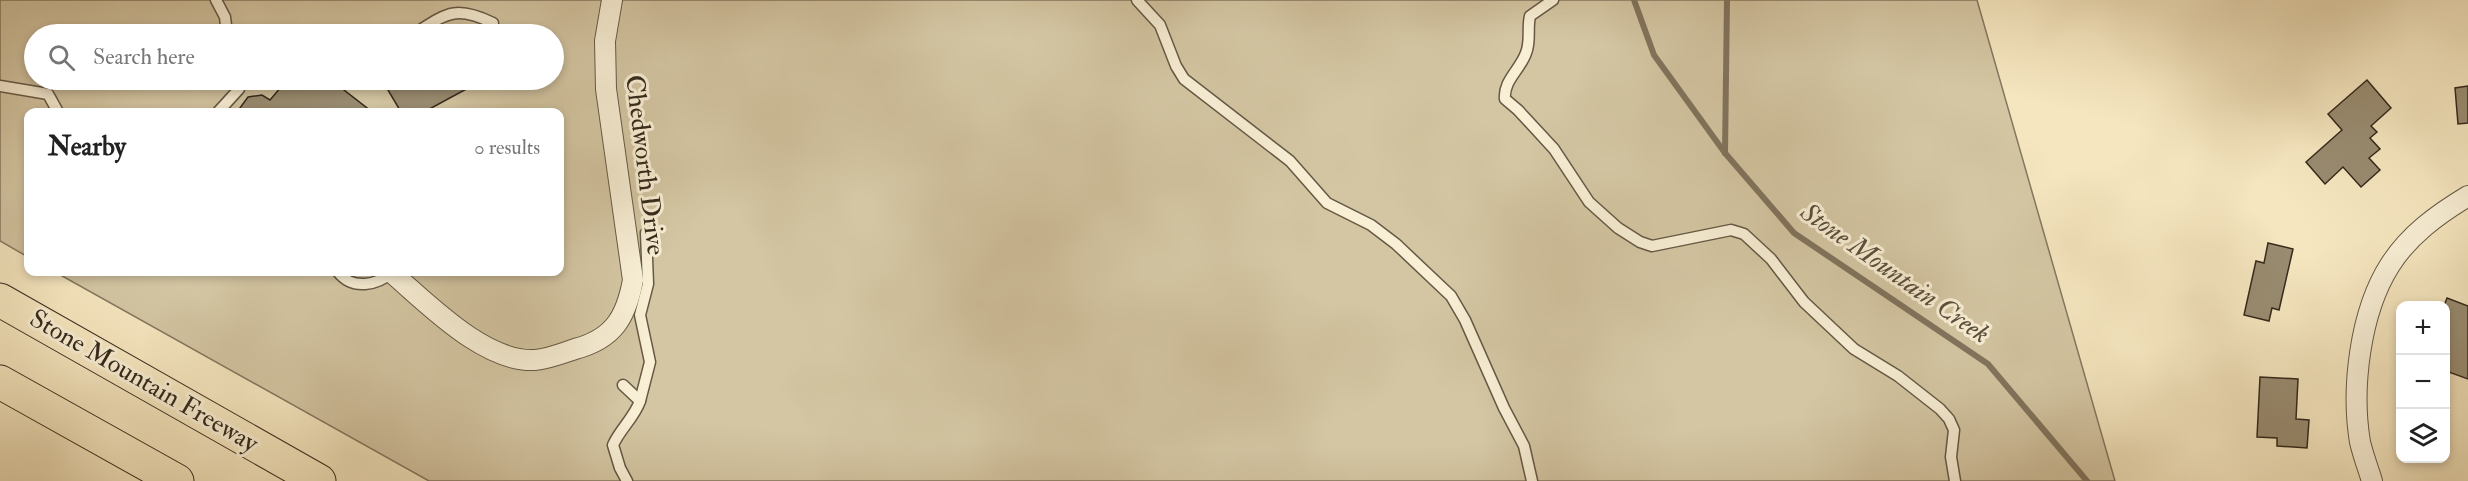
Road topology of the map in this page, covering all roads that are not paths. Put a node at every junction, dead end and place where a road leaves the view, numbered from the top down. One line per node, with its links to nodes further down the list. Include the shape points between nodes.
1 (216, 0): 5 (lane)
2 (612, 0): 18 (street, Chedworth Drive, via 605,41 606,89 633,280 628,302 611,333 582,347 536,360 511,358 477,342)
3 (1137, 0): 26 (lane, via 1160,26 1184,79 1290,161 1327,203 1371,225 1451,296 1524,446)
4 (1553, 0): 27 (lane, via 1530,16 1527,53 1504,89 1505,99 1554,149 1589,202 1618,228 1652,246 1731,230 1744,234 1841,338 1898,376 1949,418 1954,430 1951,457)
5 (226, 24)
6 (430, 24): 7 (lane, via 459,11)
7 (493, 24)
8 (0, 86): 9 (lane)
9 (24, 90)
10 (24, 90): 12 (lane, via 48,94)
11 (238, 90): 13 (lane)
12 (56, 108)
13 (222, 108)
14 (2468, 196): 28 (street, via 2411,238 2390,266 2366,325 2356,383 2360,442)
15 (646, 233): 22 (lane, via 648,284 640,315 650,362)
16 (341, 276): 17 (lane, via 361,285 374,284)
17 (387, 276)
18 (397, 276)
19 (0, 300): 24 (highway, Stone Mountain Freeway)
20 (0, 382): 23 (highway)
21 (623, 385): 22 (lane)
22 (640, 401): 25 (lane, via 613,445)
23 (177, 481)
24 (319, 481)
25 (627, 481)
26 (1532, 481)
27 (1955, 481)
28 (2372, 481)

